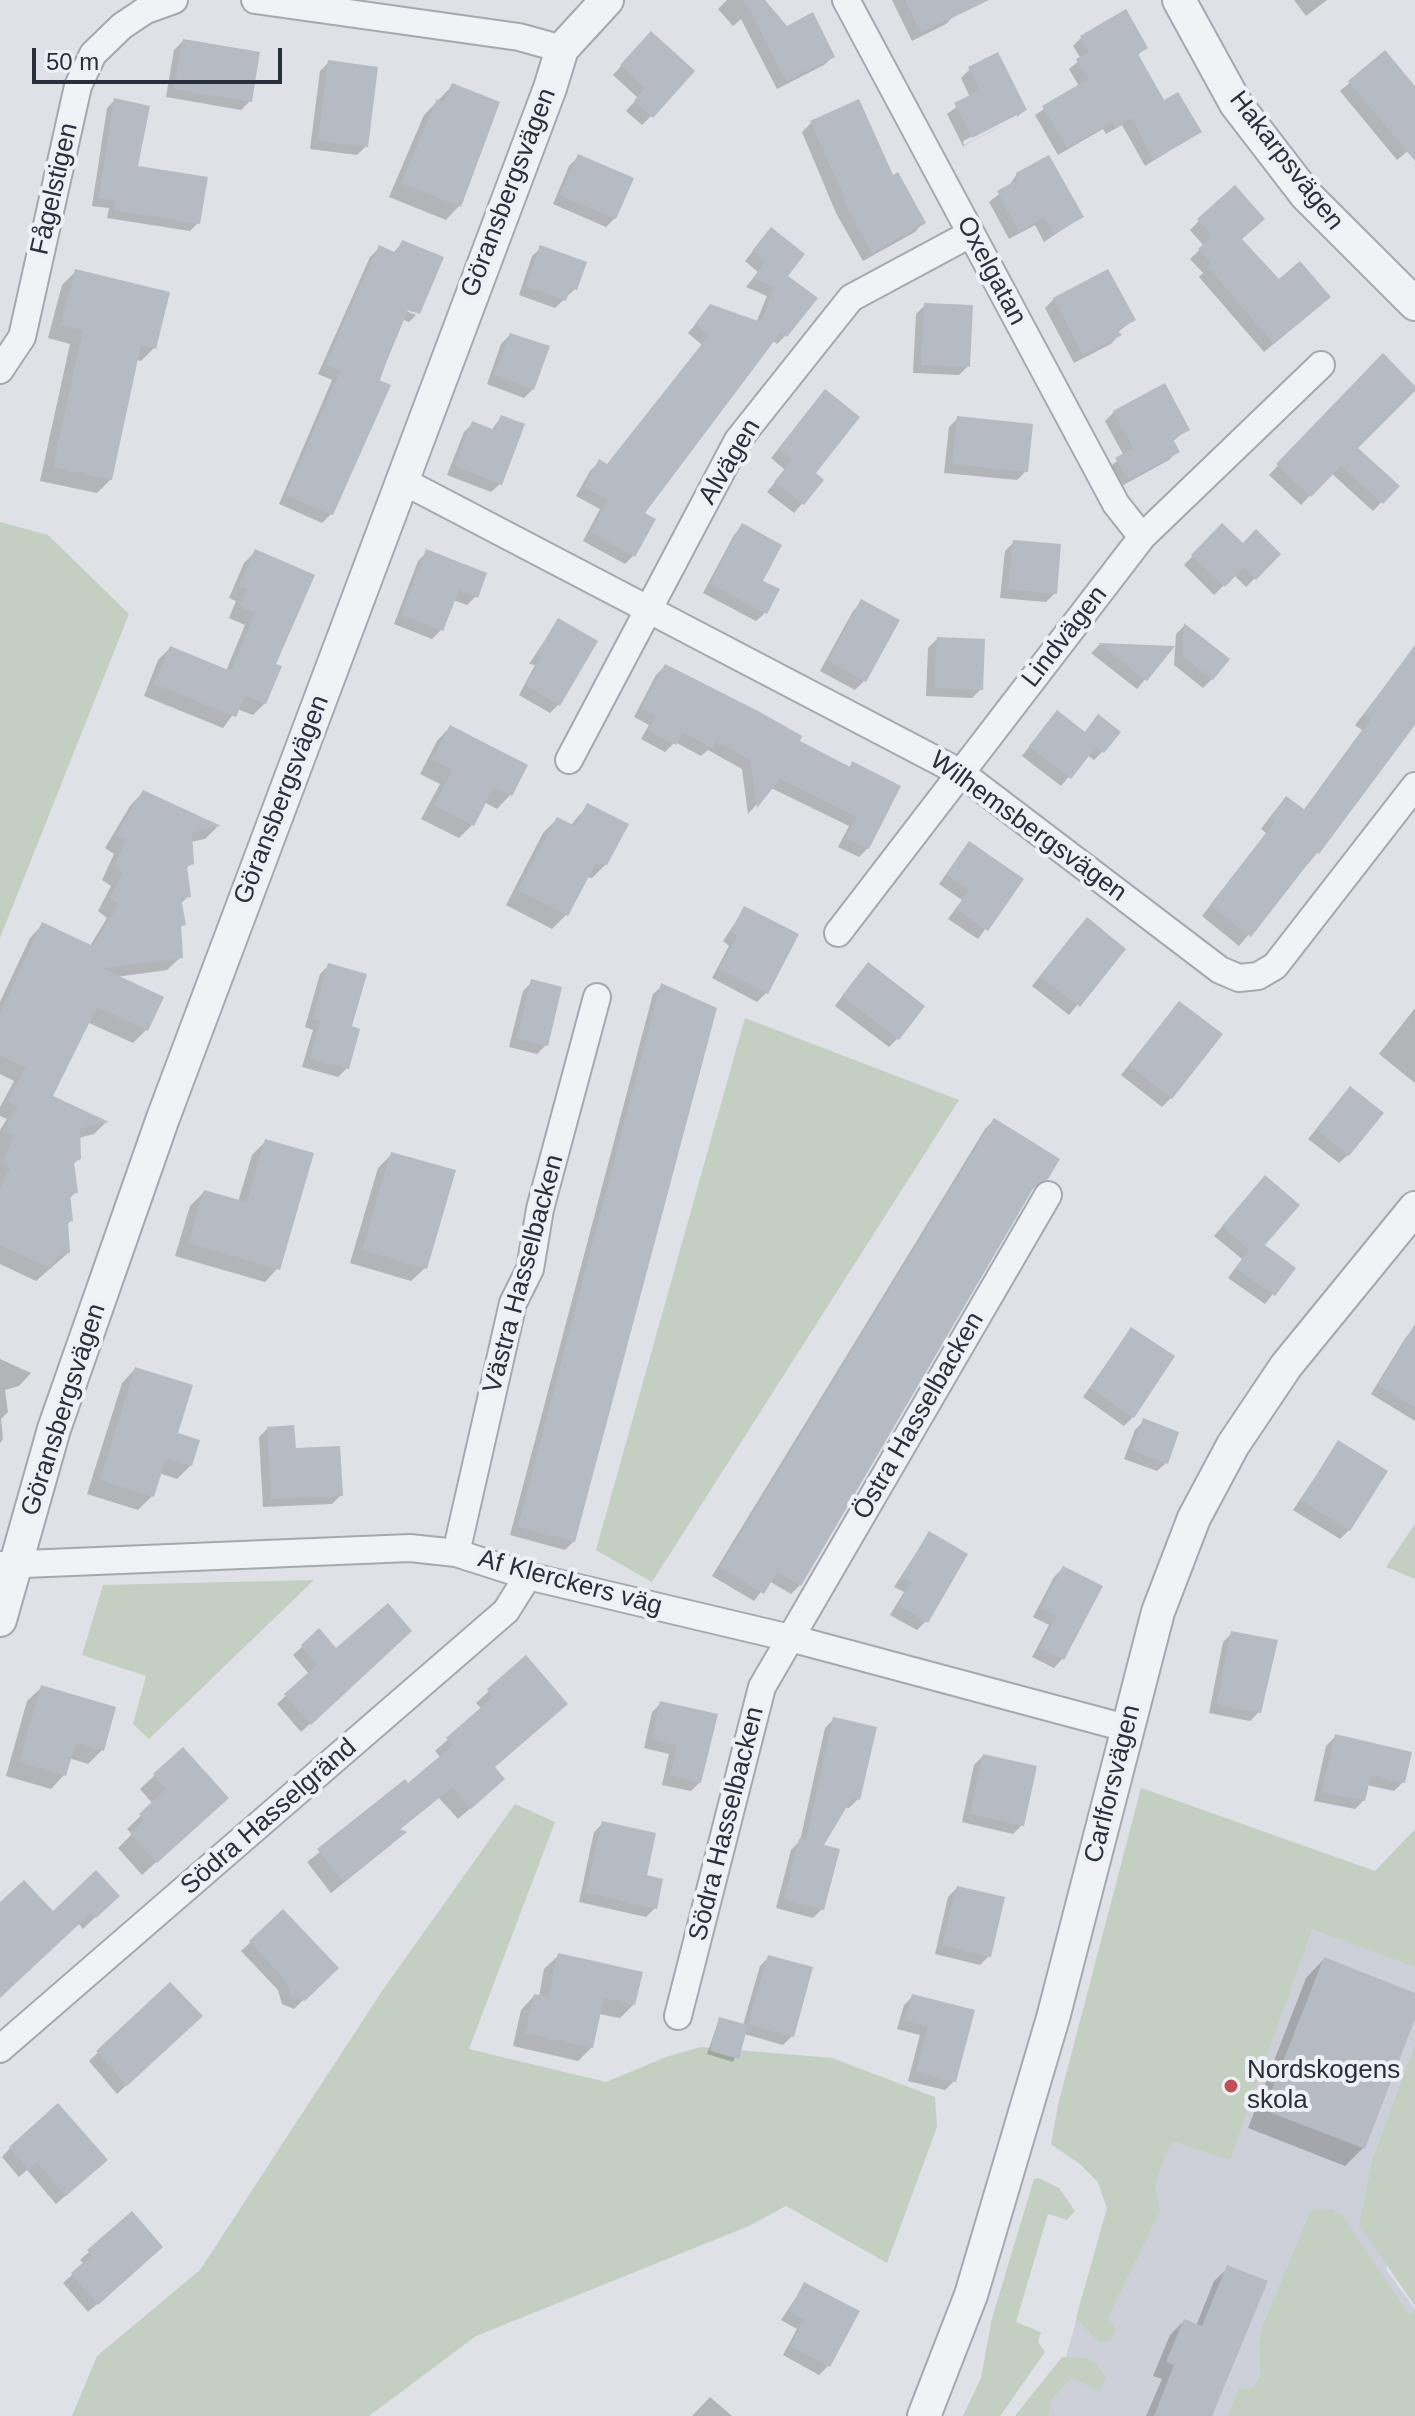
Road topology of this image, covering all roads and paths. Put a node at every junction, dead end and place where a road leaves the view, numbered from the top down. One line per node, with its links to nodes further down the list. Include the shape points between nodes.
1 (174, 0): 10 (street, Fågelstigen, via 146,10 93,54 78,86 22,337)
2 (255, 0): 6 (street, via 519,37)
3 (607, 0): 6 (street, Göransbergsvägen)
4 (846, 0): 7 (street, Oxelgatan)
5 (1179, 0): 8 (street, Hakarpsvägen, via 1236,104 1306,195)
6 (562, 49): 11 (street, Göransbergsvägen)
7 (970, 234): 12 (street, Oxelgatan, via 1116,504); 13 (street, Alvägen, via 851,298 738,440)
8 (1415, 304)
9 (1321, 365): 12 (street, Lindvägen)
10 (0, 370)
11 (401, 480): 13 (street, Wilhemsbergsvägen); 22 (street, Göransbergsvägen, via 163,1118)
12 (1142, 537): 15 (street, Lindvägen)
13 (649, 608): 14 (street, Alvägen); 15 (street, Wilhemsbergsvägen)
14 (569, 760)
15 (961, 773): 16 (street, Wilhemsbergsvägen, via 1220,970 1239,978 1258,976 1275,966); 17 (street, Lindvägen)
16 (1415, 786)
17 (838, 933)
18 (597, 997): 21 (street, Västra Hasselbacken, via 540,1209 530,1269 513,1303)
19 (1048, 1195): 25 (street, Östra Hasselbacken)
20 (1415, 1208): 26 (street, Carlforsvägen, via 1286,1366 1233,1445 1194,1518 1163,1598)
21 (456, 1553): 22 (street, Af Klerckers väg, via 410,1548); 23 (street, Af Klerckers väg)
22 (8, 1564): 24 (street, Göransbergsvägen)
23 (528, 1576): 25 (street, Af Klerckers väg); 28 (street, Södra Hasselgränd, via 506,1611)
24 (0, 1620)
25 (790, 1638): 26 (street, Af Klerckers väg); 27 (street, Södra Hasselbacken, via 762,1687)
26 (1126, 1728): 29 (street, Carlforsvägen, via 1053,2018 971,2295)
27 (678, 2016)
28 (0, 2049)
29 (924, 2416)

